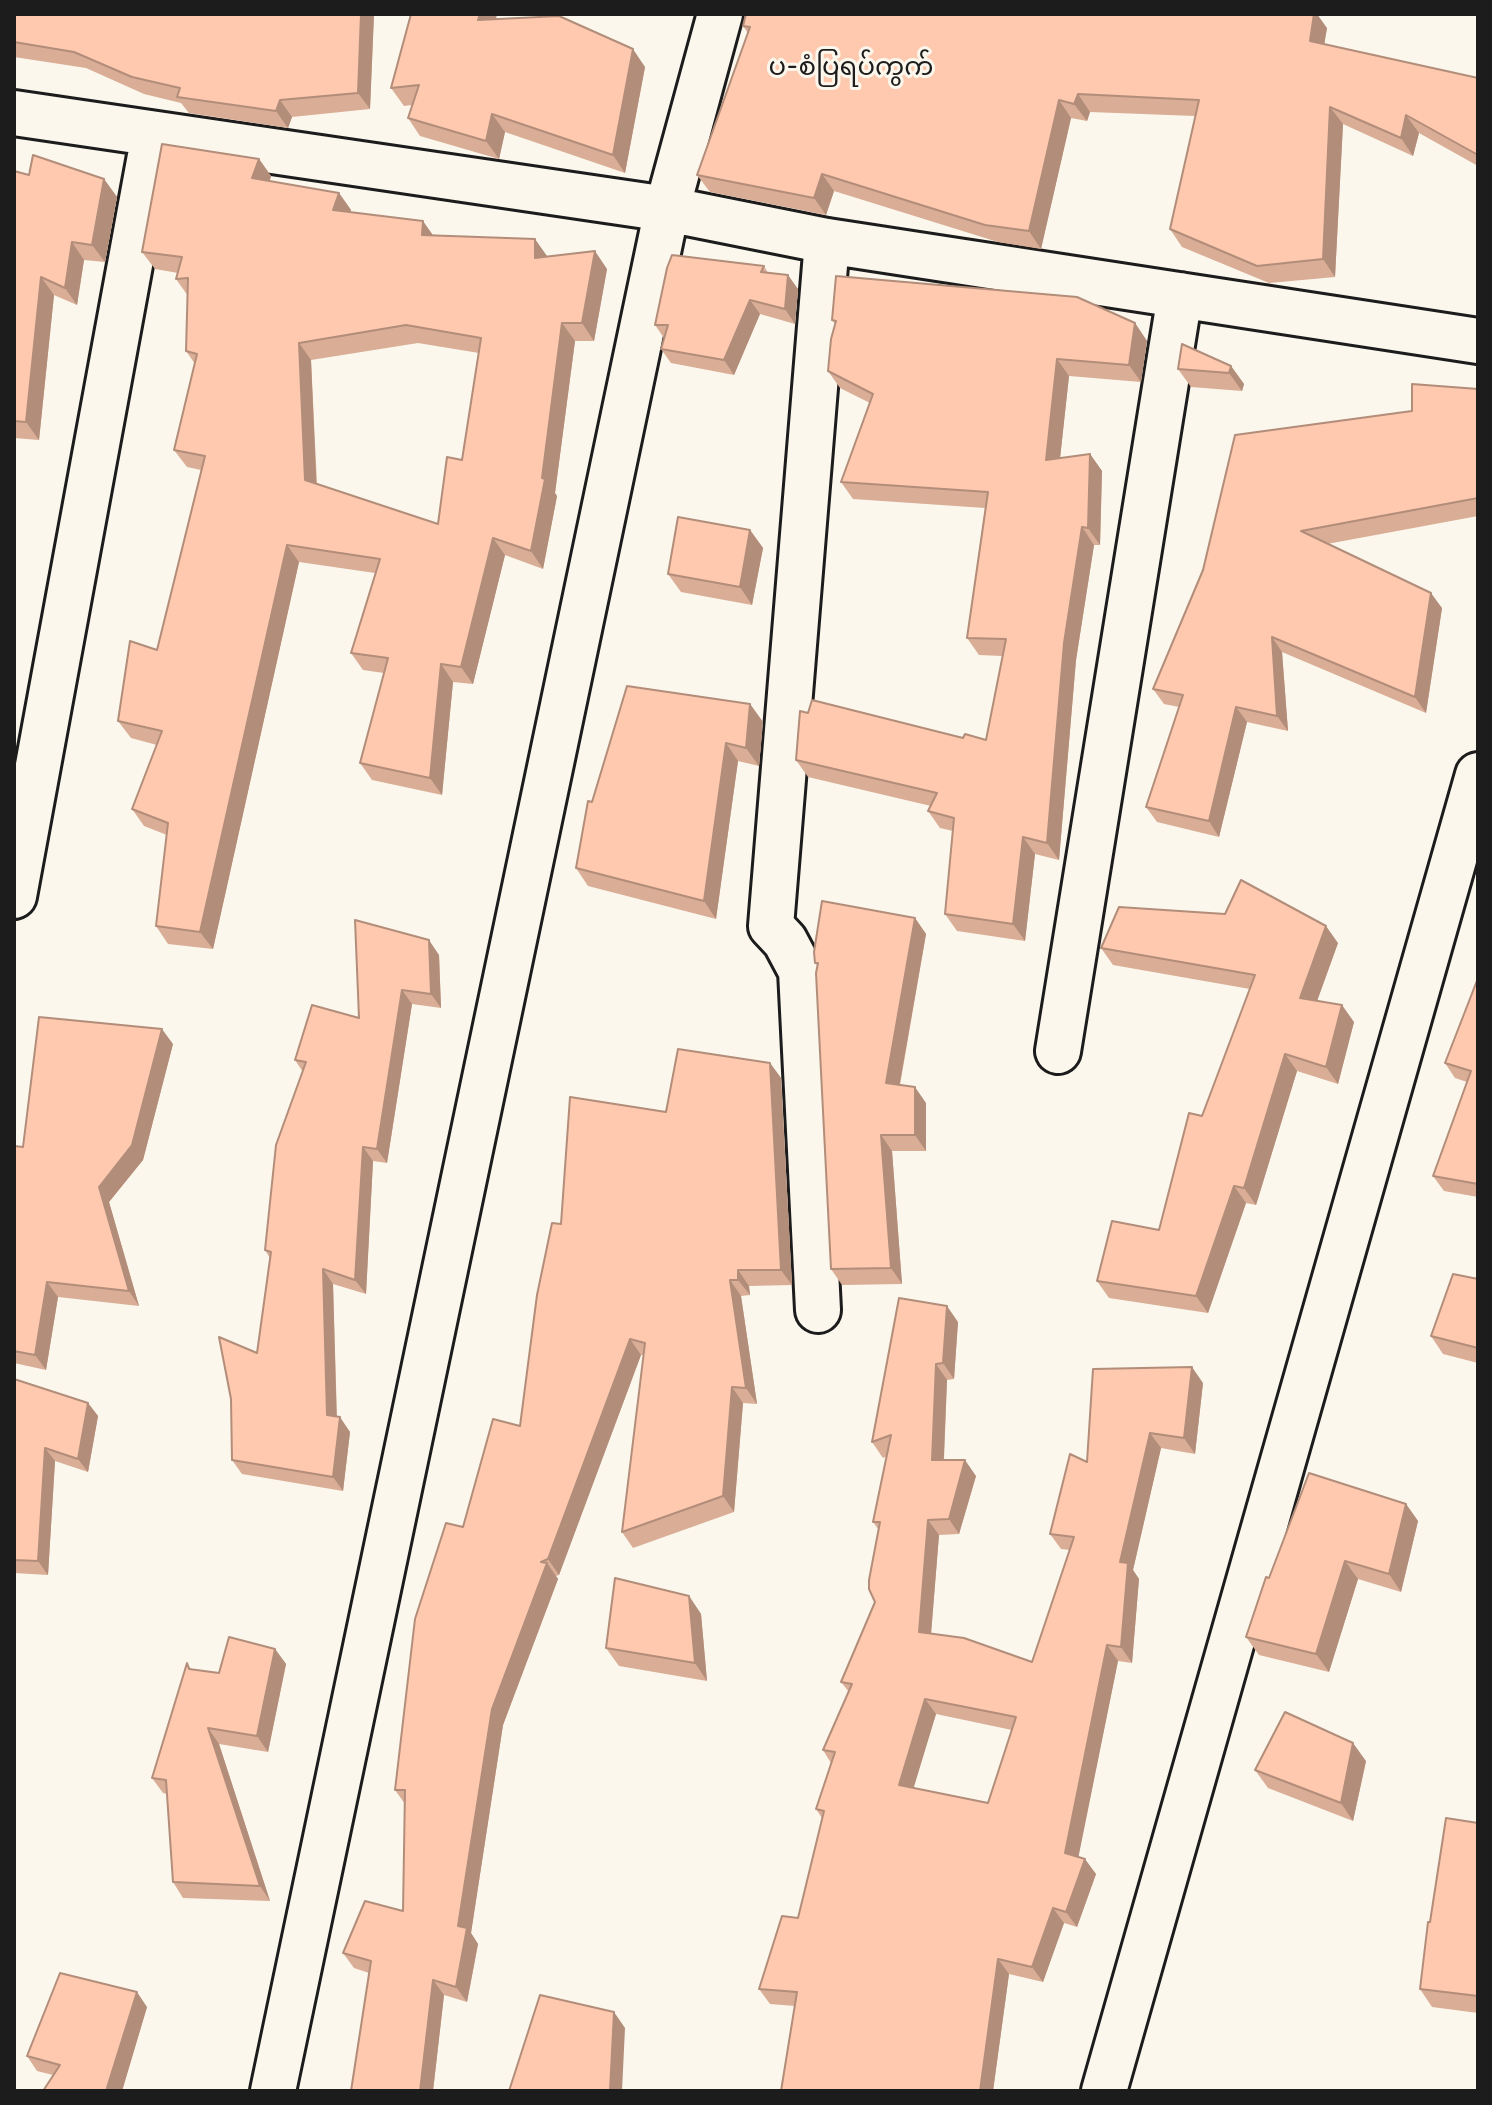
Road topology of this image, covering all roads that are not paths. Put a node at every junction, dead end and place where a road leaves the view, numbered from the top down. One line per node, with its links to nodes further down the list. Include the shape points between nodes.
1 (720, 14): 4 (street)
2 (14, 113): 3 (street)
3 (154, 134): 4 (street); 9 (street)
4 (667, 209): 5 (street); 12 (street)
5 (827, 241): 6 (street); 11 (street, via 771,926 801,971)
6 (1180, 295): 7 (street); 10 (street)
7 (1478, 341)
8 (1478, 775): 13 (street)
9 (14, 896)
10 (1058, 1051)
11 (818, 1310)
12 (273, 2091)
13 (1104, 2091)

